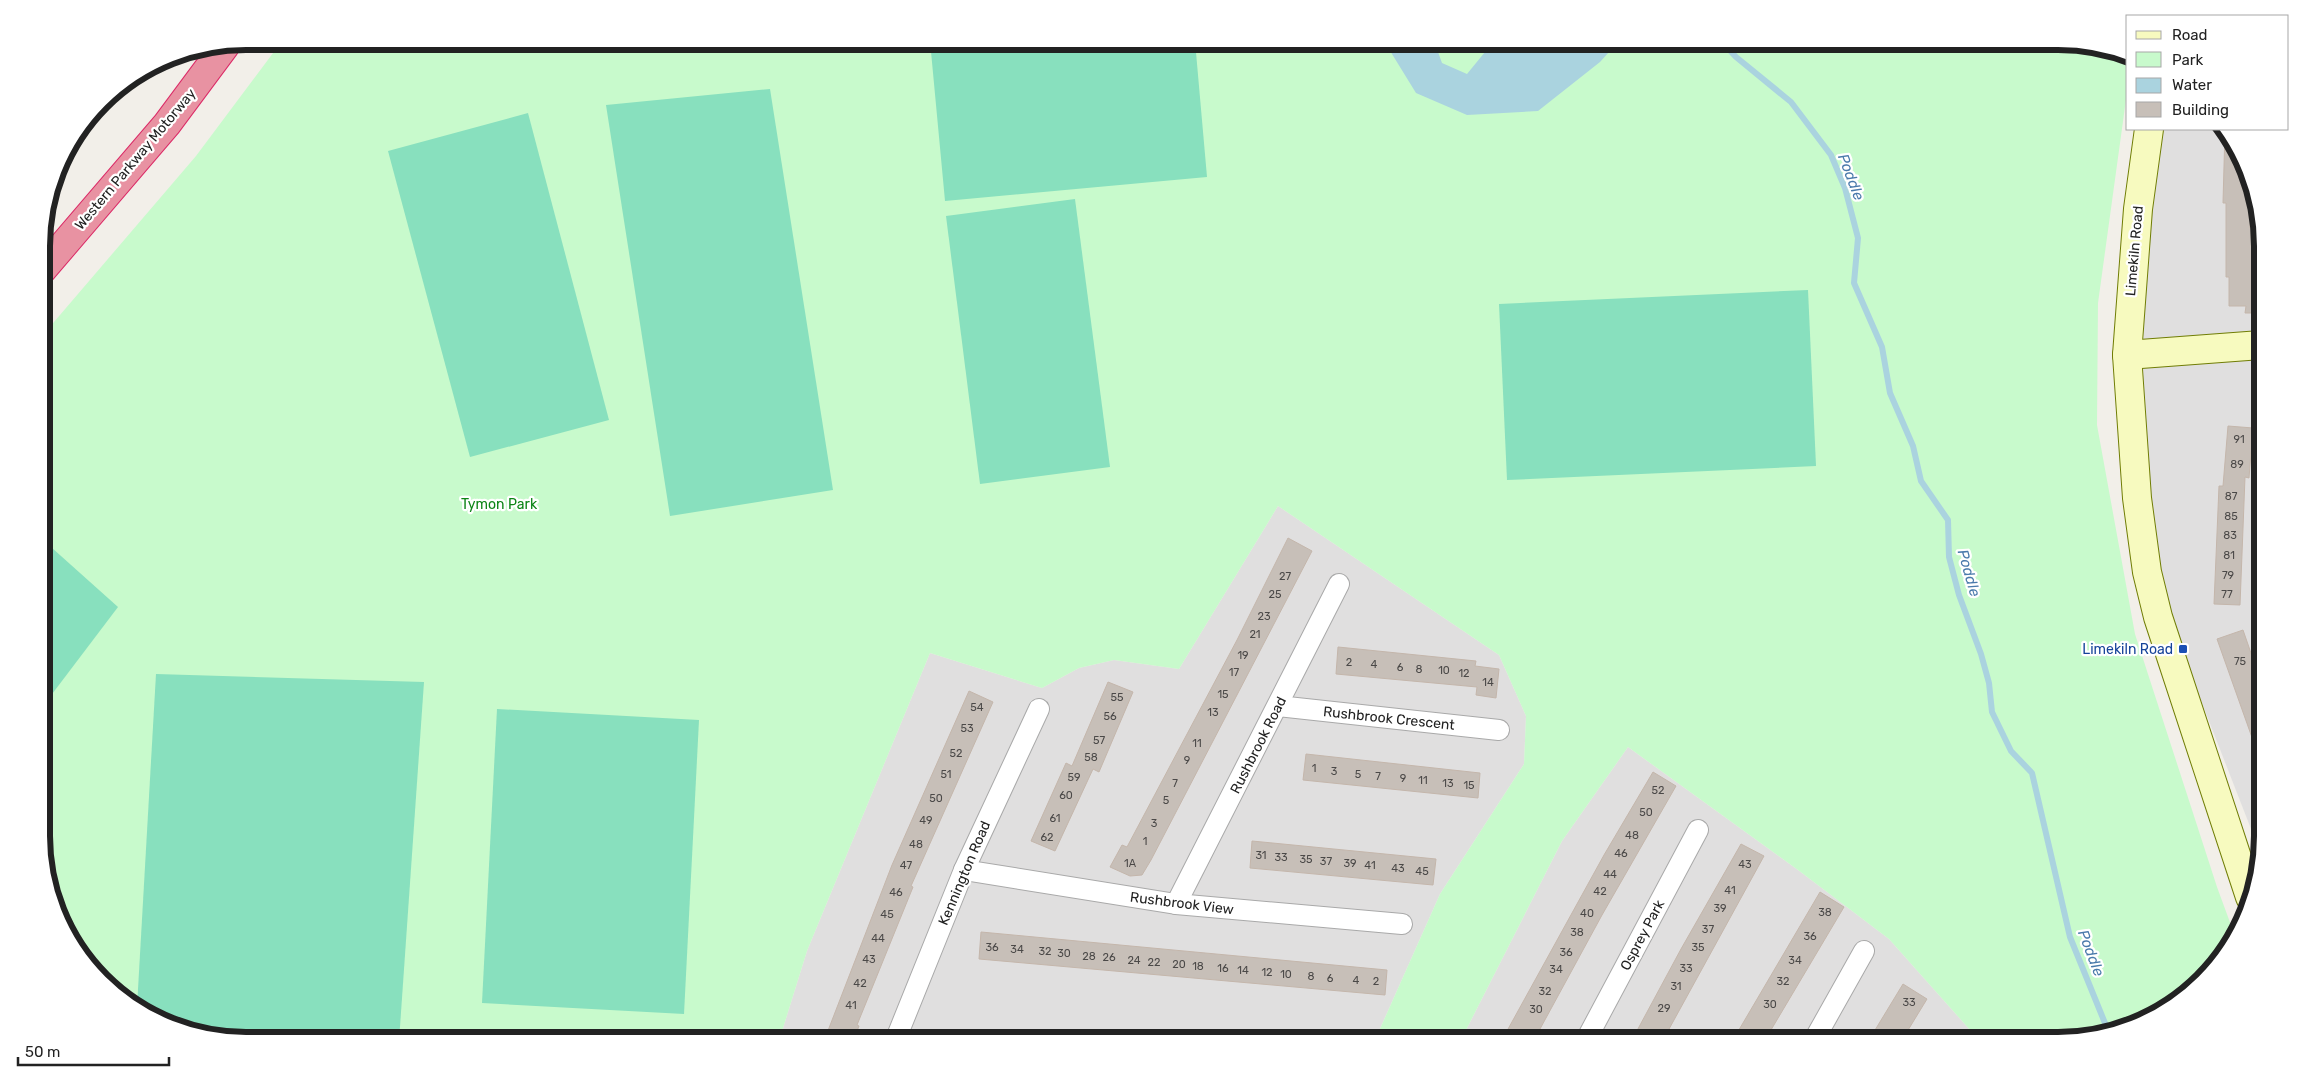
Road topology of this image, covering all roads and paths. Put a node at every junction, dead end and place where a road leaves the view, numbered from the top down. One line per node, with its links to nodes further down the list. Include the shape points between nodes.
1 (220, 52): 3 (highway, Western Parkway Motorway, via 167,124)
2 (2149, 130): 5 (street, Limekiln Road, via 2138,209)
3 (50, 261)
4 (2254, 346): 5 (street)
5 (2127, 355): 12 (street, Limekiln Road, via 2137,498 2152,595)
6 (1339, 584): 7 (street, Rushbrook Road)
7 (1278, 706): 9 (street, Rushbrook Crescent); 13 (street, Rushbrook Road)
8 (1039, 709): 11 (street, Kennington Road)
9 (1499, 730)
10 (1698, 830): 17 (street, Osprey Park)
11 (964, 870): 13 (street, Rushbrook View); 16 (street, Kennington Road)
12 (2247, 888)
13 (1176, 904): 14 (street, Rushbrook View)
14 (1402, 924)
15 (1864, 951): 18 (street)
16 (899, 1032)
17 (1590, 1032)
18 (1818, 1032)

